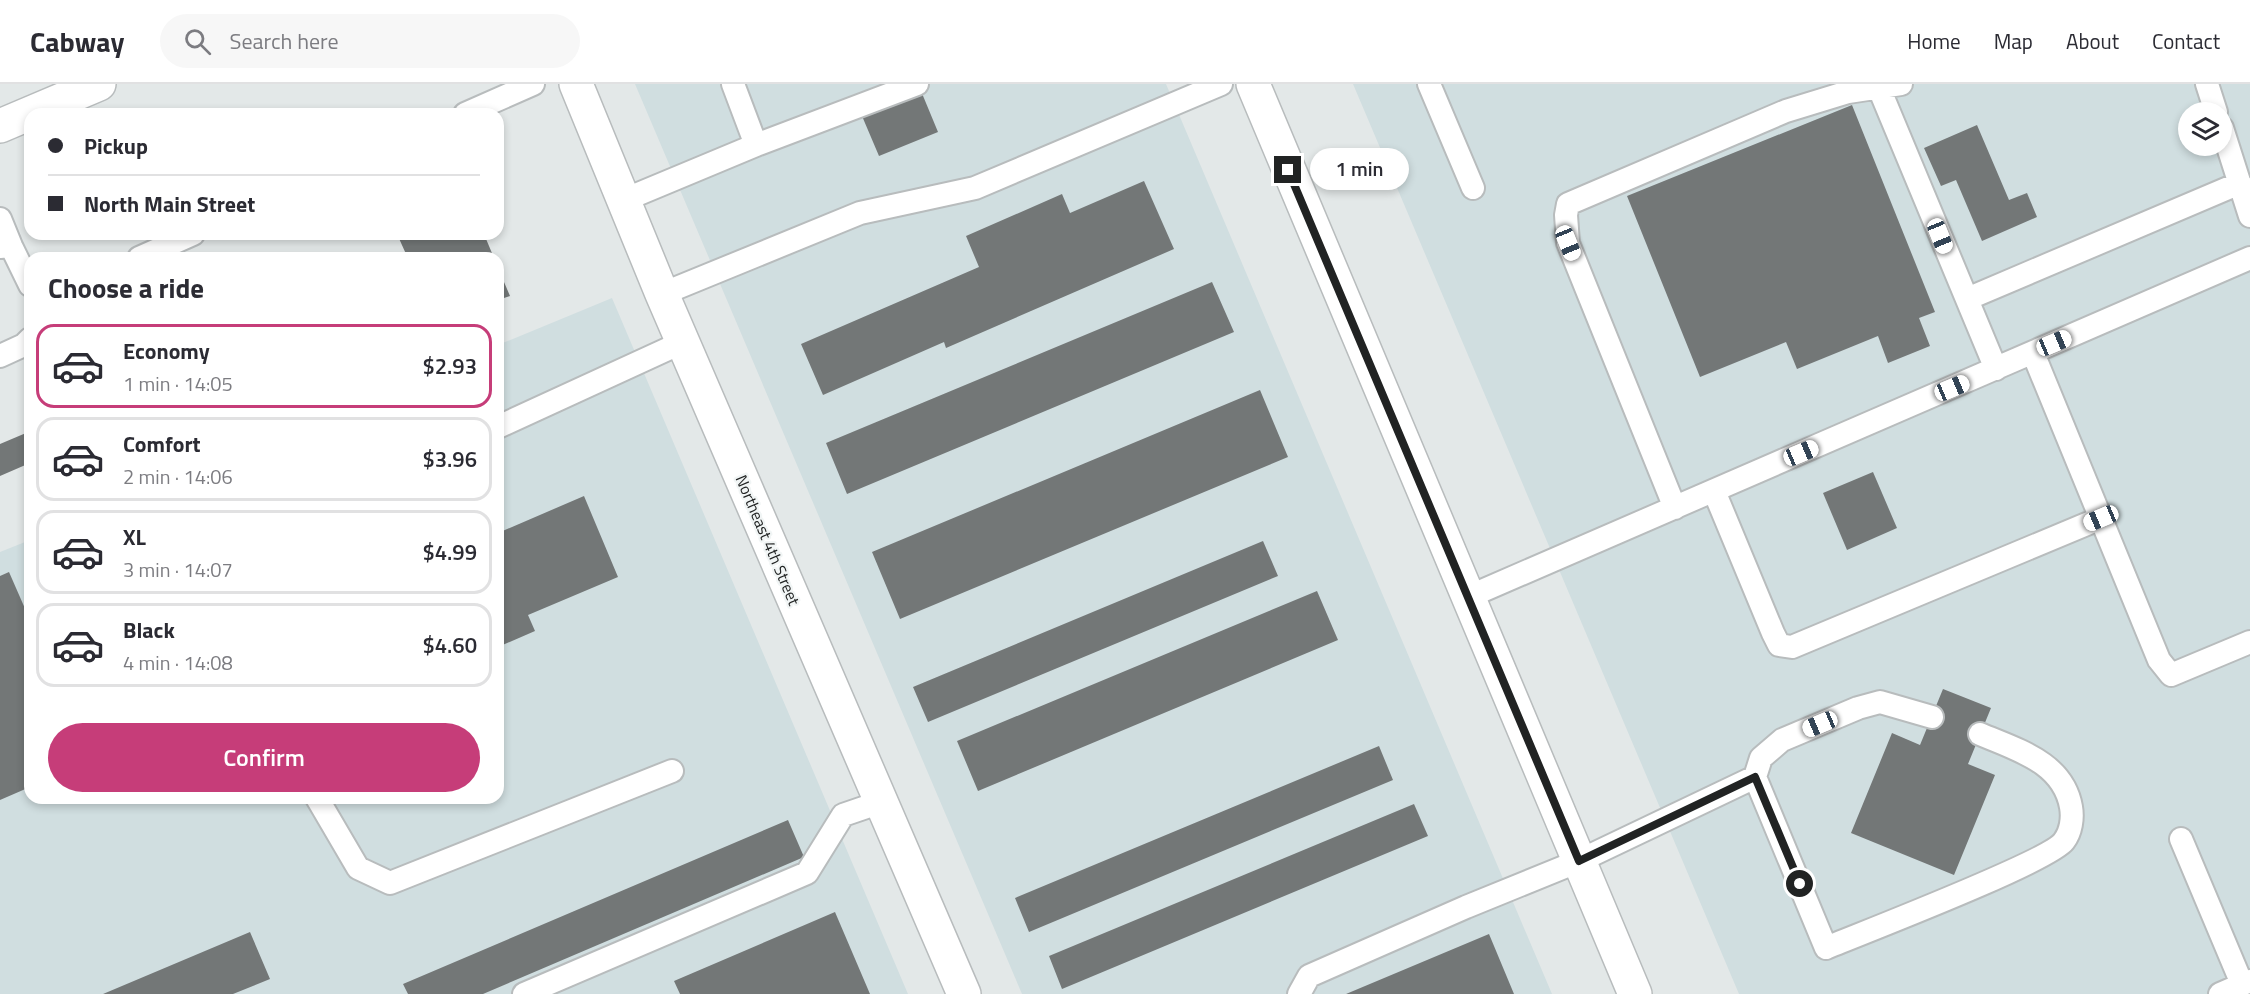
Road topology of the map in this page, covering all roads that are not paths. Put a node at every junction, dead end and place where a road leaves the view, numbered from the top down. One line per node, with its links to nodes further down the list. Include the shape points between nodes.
1 (99, 84): 12 (main road)
2 (533, 84): 13 (lane)
3 (576, 84): 20 (main road, Northeast 4th Street)
4 (733, 84): 16 (lane)
5 (917, 84): 16 (lane)
6 (1221, 84): 28 (lane, via 975,188 860,213)
7 (1252, 84): 39 (main road)
8 (1429, 84): 19 (lane)
9 (2207, 84): 11 (lane)
10 (1890, 86): 29 (lane); 37 (lane, via 1848,92 1786,111 1568,204 1568,243)
11 (2213, 102)
12 (42, 108)
13 (479, 108)
14 (24, 116): 15 (main road)
15 (0, 126)
16 (756, 145): 20 (lane)
17 (2231, 156): 18 (lane)
18 (2240, 183): 21 (lane); 29 (lane)
19 (1473, 188)
20 (624, 200): 28 (main road, Northeast 4th Street)
21 (2250, 216)
22 (0, 219): 24 (lane)
23 (180, 240): 25 (lane)
24 (6, 247): 27 (lane)
25 (153, 252)
26 (2250, 258): 32 (lane)
27 (24, 276)
28 (662, 294): 30 (main road, Northeast 4th Street)
29 (1966, 299): 34 (lane)
30 (683, 342): 35 (lane); 45 (main road, Northeast 4th Street)
31 (24, 345): 33 (lane)
32 (2033, 352): 34 (lane); 38 (lane)
33 (0, 356)
34 (1996, 369): 36 (lane)
35 (504, 424)
36 (1714, 490): 37 (lane); 38 (lane, via 1773,633 1779,645 1792,647)
37 (1675, 508): 39 (lane)
38 (2101, 518): 40 (lane, via 2160,660 2171,675)
39 (1468, 597): 48 (main road)
40 (2250, 642)
41 (1932, 717): 44 (lane, via 1880,702 1858,708 1782,740 1761,758)
42 (1980, 734): 44 (lane, via 2034,757 2056,773 2068,791 2073,817 2063,843 2028,863 1826,948)
43 (672, 771): 46 (lane, via 390,884 358,868)
44 (1755, 777): 48 (lane)
45 (880, 802): 52 (lane, via 843,815 807,873); 53 (main road, Northeast 4th Street)
46 (321, 804)
47 (2181, 839): 49 (lane)
48 (1579, 861): 50 (lane, via 1466,907); 51 (main road)
49 (2246, 982): 54 (lane)
50 (1304, 985)
51 (1632, 993)
52 (524, 994)
53 (964, 994)
54 (2220, 994)

